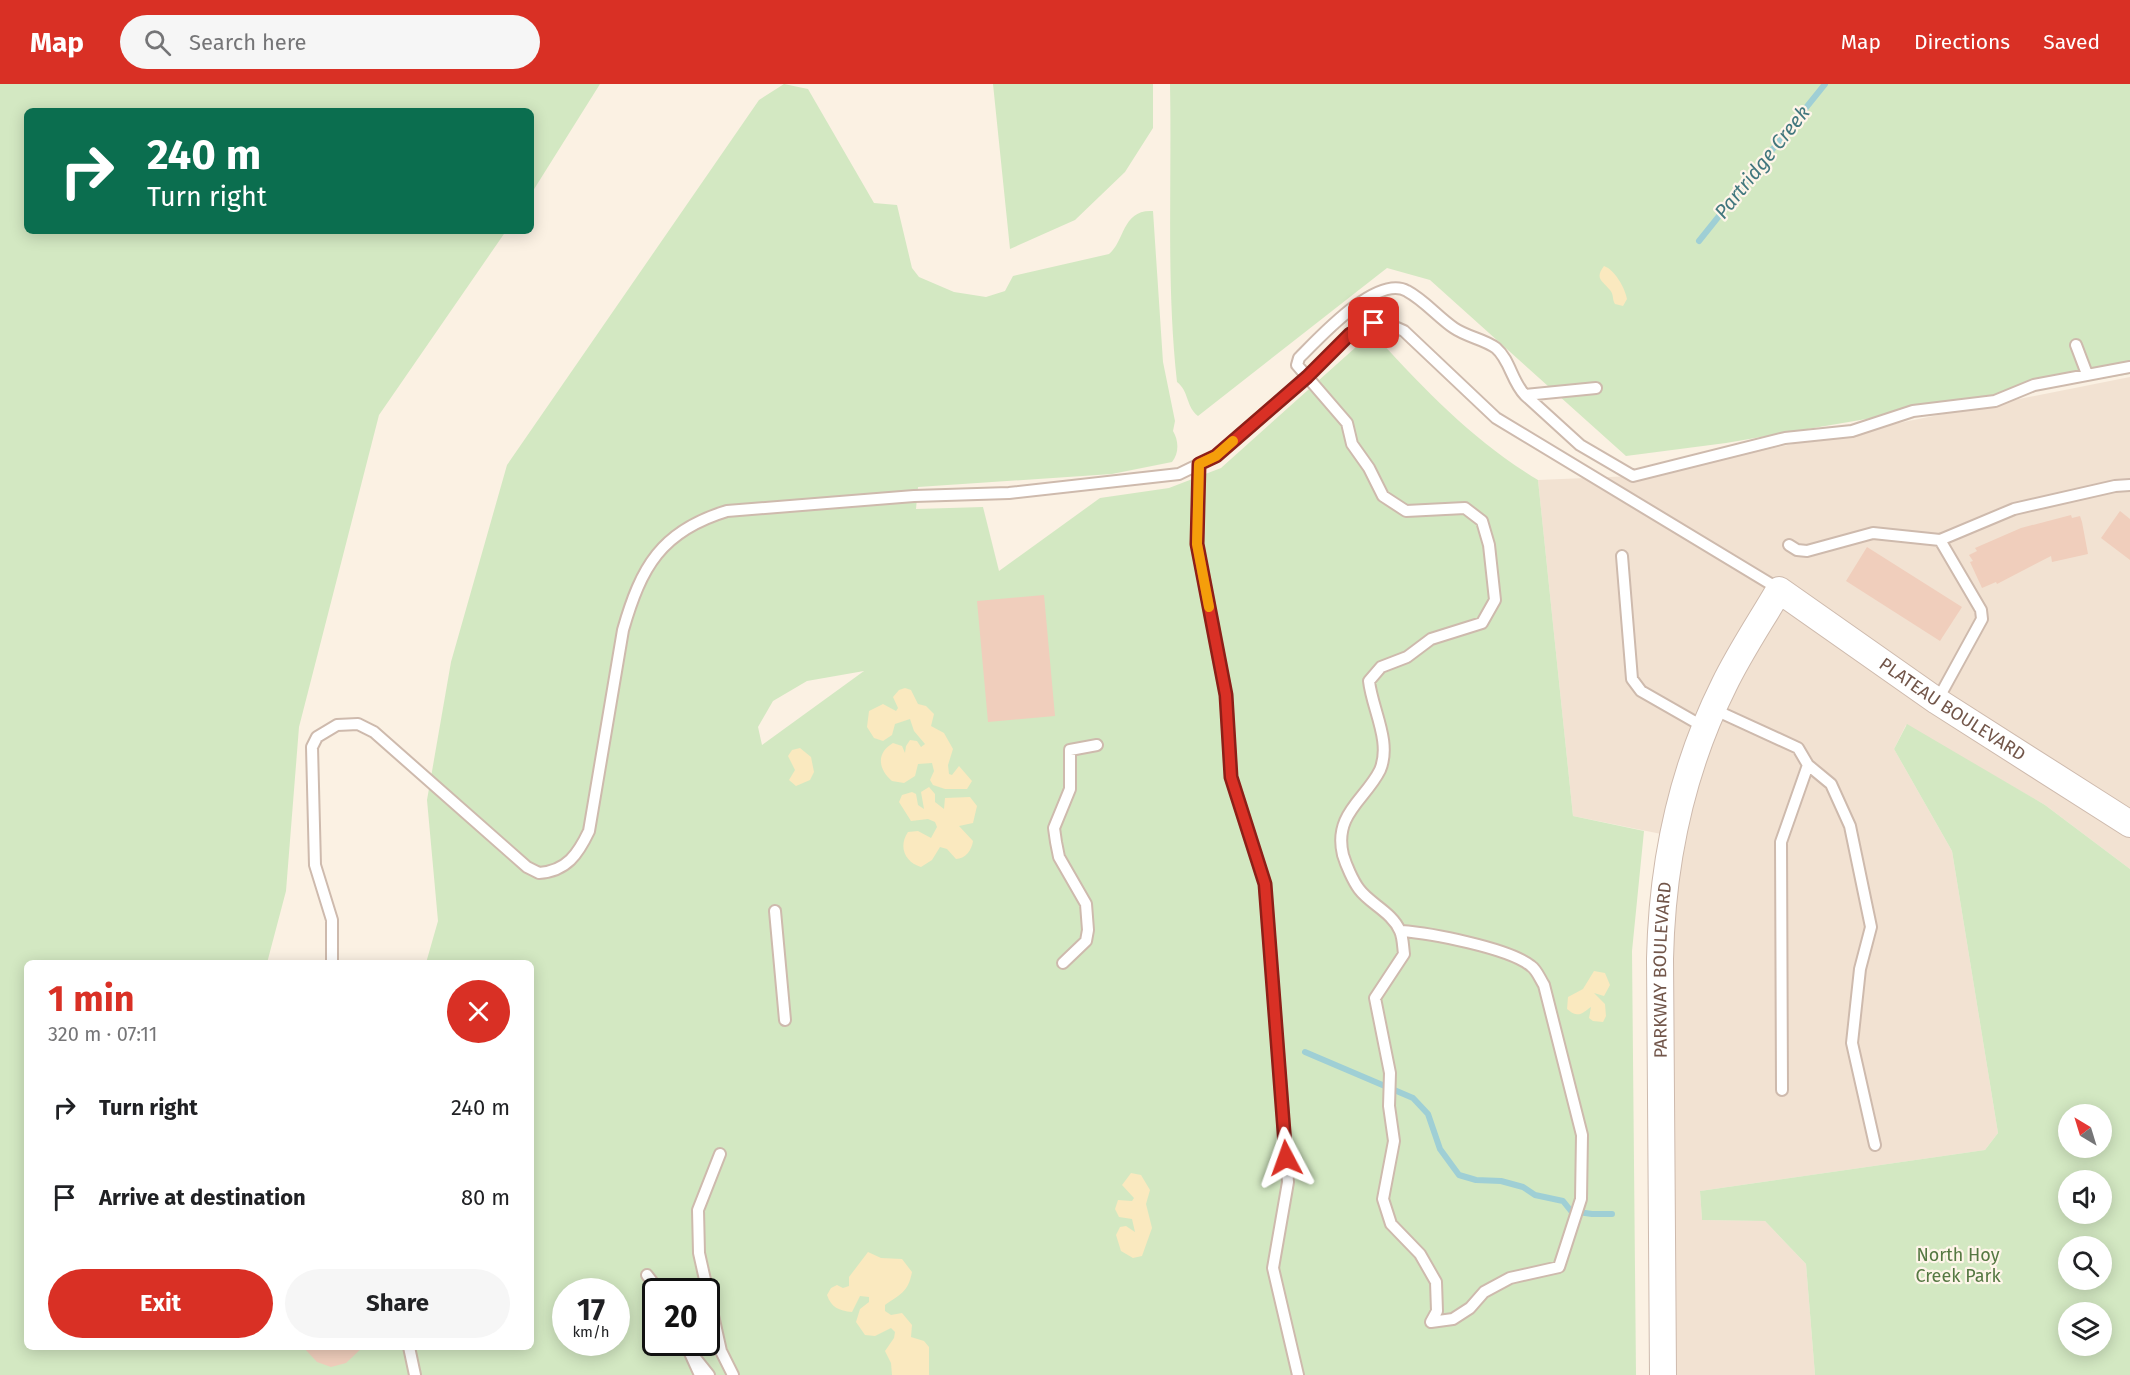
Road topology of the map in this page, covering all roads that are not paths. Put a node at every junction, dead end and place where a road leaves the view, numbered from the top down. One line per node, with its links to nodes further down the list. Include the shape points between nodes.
1 (2076, 345): 3 (lane)
2 (2130, 367): 3 (lane)
3 (2087, 374): 6 (lane, via 2034,385 1995,401 1913,411 1852,431 1785,438 1633,476 1580,445)
4 (1307, 377): 6 (lane, via 1297,365 1299,358 1351,310 1378,292 1396,288 1407,290 1456,329 1496,348); 7 (lane, via 1216,456); 12 (lane, via 1350,334 1374,323 1404,331 1496,418); 19 (lane, via 1347,423 1352,444 1383,496 1406,511 1465,508 1482,521 1489,545 1495,600 1482,623 1431,639 1407,657 1381,667 1369,681 1371,701 1384,738 1380,769 1344,824 1343,855 1359,889)
5 (1596, 388): 6 (lane)
6 (1525, 395)
7 (1199, 464): 20 (lane, via 1179,474 1093,486 727,512 689,525 658,549 631,601 590,831 571,861 550,872 539,873 527,867 374,732 348,723 327,730 312,747 312,782 315,866 332,920); 35 (lane, via 1197,544 1226,695 1231,777 1265,884 1288,1182 1273,1268)
8 (2130, 486): 9 (lane, via 2014,509)
9 (1940, 540): 10 (lane, via 1873,533 1807,551); 13 (lane, via 1981,610 1982,619)
10 (1789, 545)
11 (1622, 556): 14 (lane, via 1632,679 1641,692)
12 (1779, 590): 13 (street, PLATEAU BOULEVARD); 14 (street, PARKWAY BOULEVARD)
13 (1937, 701): 17 (street, PLATEAU BOULEVARD)
14 (1708, 718): 16 (lane, via 1798,748); 36 (street, PARKWAY BOULEVARD, via 1675,822 1662,913)
15 (1098, 745): 21 (lane, via 1070,750 1070,789 1054,828 1059,857 1086,904 1088,930 1086,941)
16 (1808, 765): 23 (lane, via 1780,842); 24 (lane, via 1831,784 1850,826 1870,927 1860,969 1852,1043)
17 (2130, 824)
18 (775, 911): 22 (lane)
19 (1401, 931): 19 (lane, via 1435,933 1532,967 1544,985 1582,1135 1581,1199 1559,1267 1510,1278 1484,1292 1453,1319 1431,1322 1437,1311 1436,1282 1419,1254 1391,1224 1383,1199 1394,1142 1390,1073 1376,998 1404,954)
20 (332, 960)
21 (1063, 963)
22 (785, 1020)
23 (1782, 1090)
24 (1875, 1145)
25 (720, 1154): 34 (lane, via 698,1210 699,1253 721,1351)
26 (647, 1275): 27 (lane)
27 (649, 1278)
28 (410, 1350): 31 (lane)
29 (693, 1356): 32 (lane)
30 (695, 1356): 33 (lane)
31 (415, 1375)
32 (700, 1375)
33 (709, 1375)
34 (733, 1375)
35 (1298, 1375)
36 (1663, 1375)

